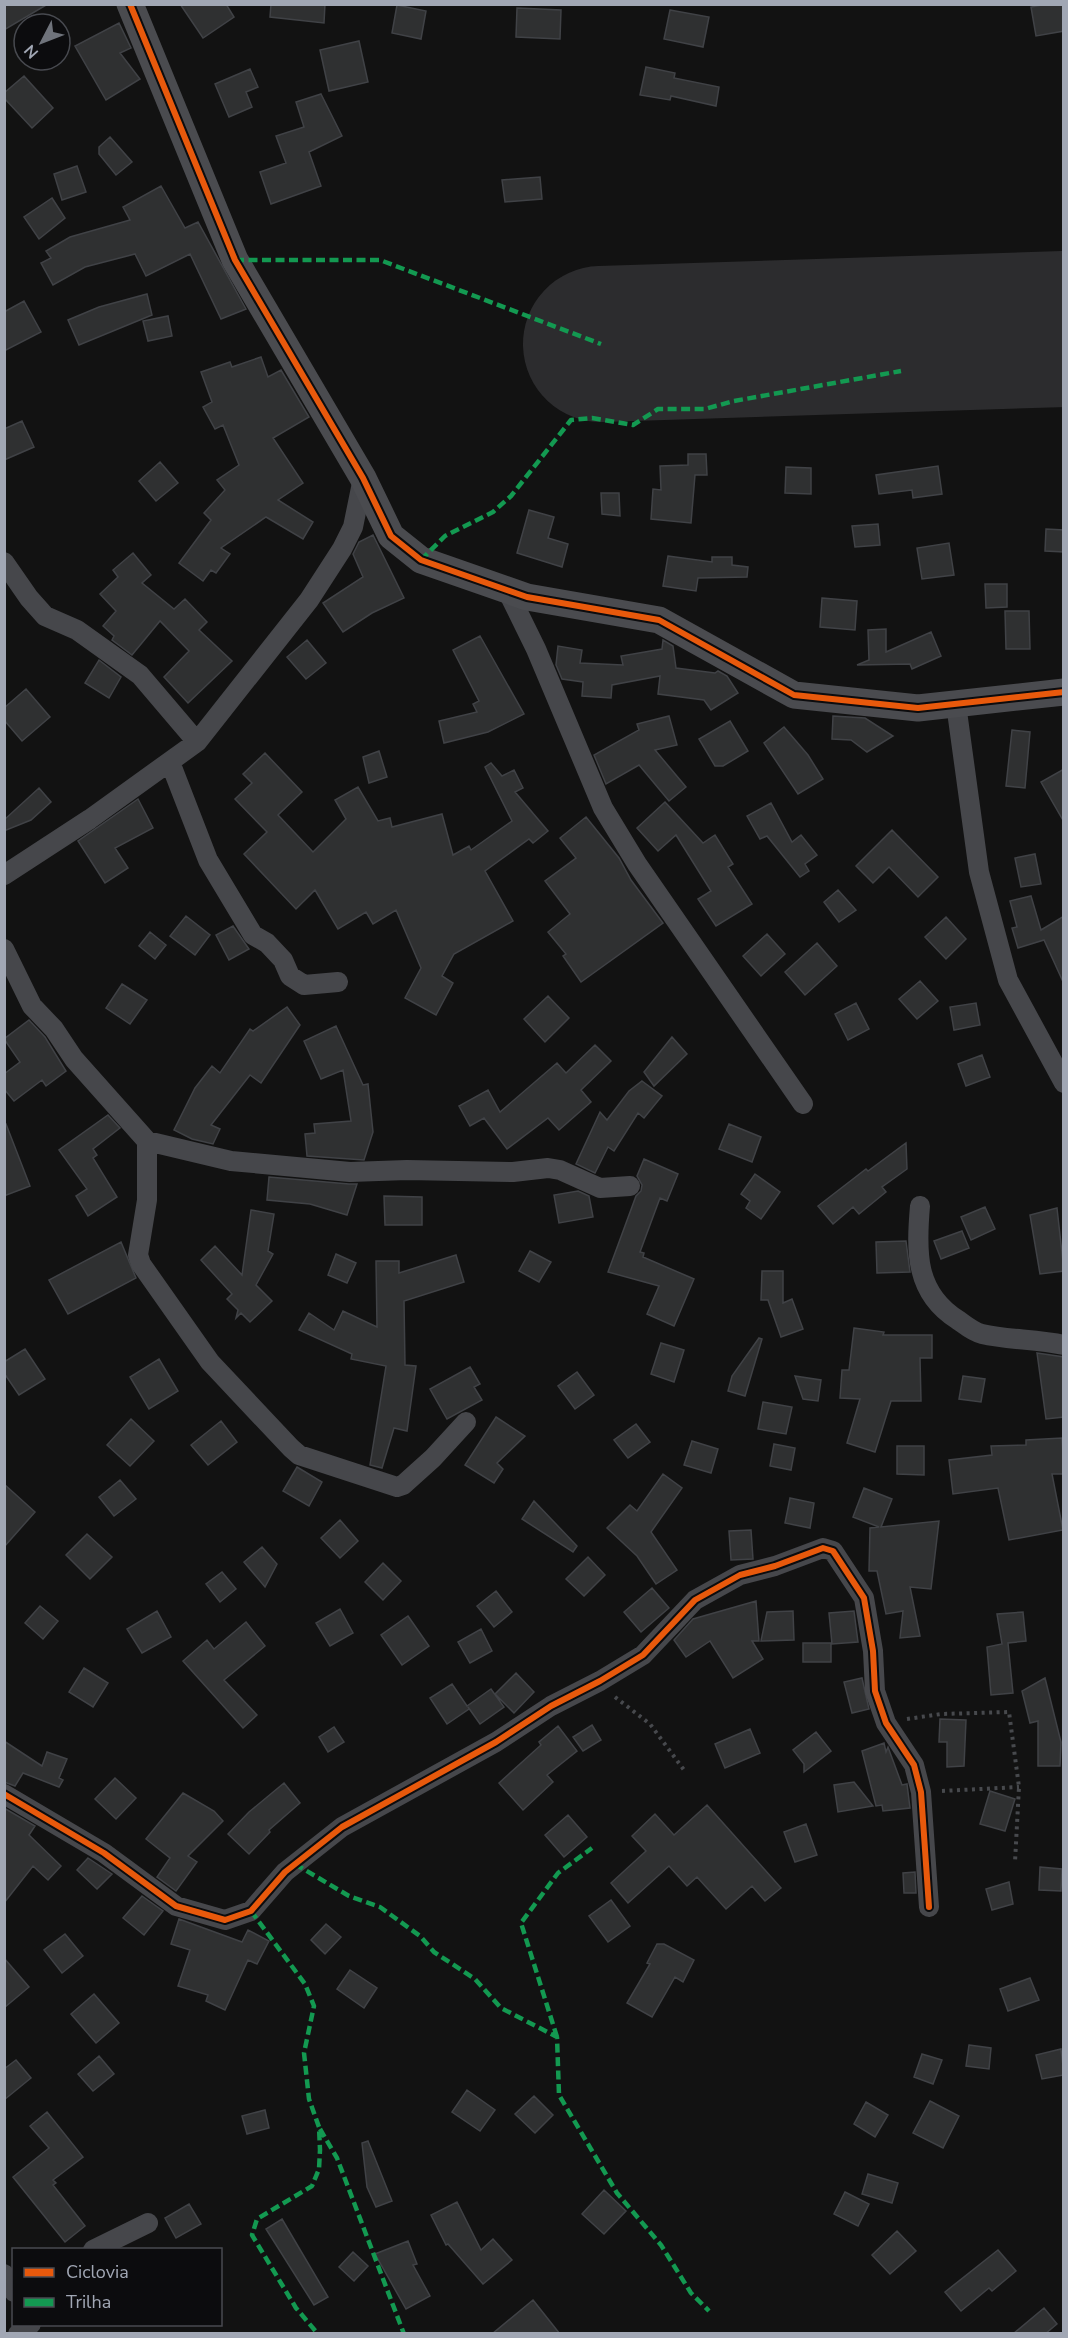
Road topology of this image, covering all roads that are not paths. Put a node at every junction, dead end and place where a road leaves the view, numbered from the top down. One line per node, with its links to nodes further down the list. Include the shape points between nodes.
1 (130, 4): 2 (street, via 235,260)
2 (363, 478): 4 (street, via 391,536 421,560); 7 (street, via 353,527 342,549 309,600)
3 (4, 562): 7 (street, via 45,616 77,630 140,675)
4 (507, 590): 6 (street, via 659,620 794,694 918,708); 13 (street, via 603,808 637,864)
5 (1064, 692): 6 (street)
6 (956, 704): 12 (street, via 979,873 1008,980)
7 (197, 742): 8 (street)
8 (170, 762): 9 (street); 11 (street, via 208,860 253,935 267,943 283,960 290,976 304,986)
9 (4, 874)
10 (4, 949): 14 (street, via 32,1006)
11 (338, 982)
12 (1064, 1083)
13 (803, 1104)
14 (147, 1141): 15 (street, via 231,1161 350,1172 513,1172 548,1168 600,1188); 18 (street, via 147,1200 138,1255 141,1264 210,1362 291,1448 299,1455 397,1487 433,1458)
15 (630, 1186)
16 (921, 1206): 17 (street, via 920,1265 927,1292 953,1317 979,1334)
17 (1064, 1345)
18 (466, 1422)
19 (4, 1794): 20 (street, via 104,1853 176,1906 225,1920 251,1911 285,1872 342,1827 643,1655 695,1600 740,1575 823,1548 833,1551 864,1598 875,1691 886,1723 914,1765 921,1792)
20 (929, 1907)
21 (148, 2223): 22 (street)
22 (97, 2248)
23 (4, 2274): 24 (street)
24 (12, 2288)

